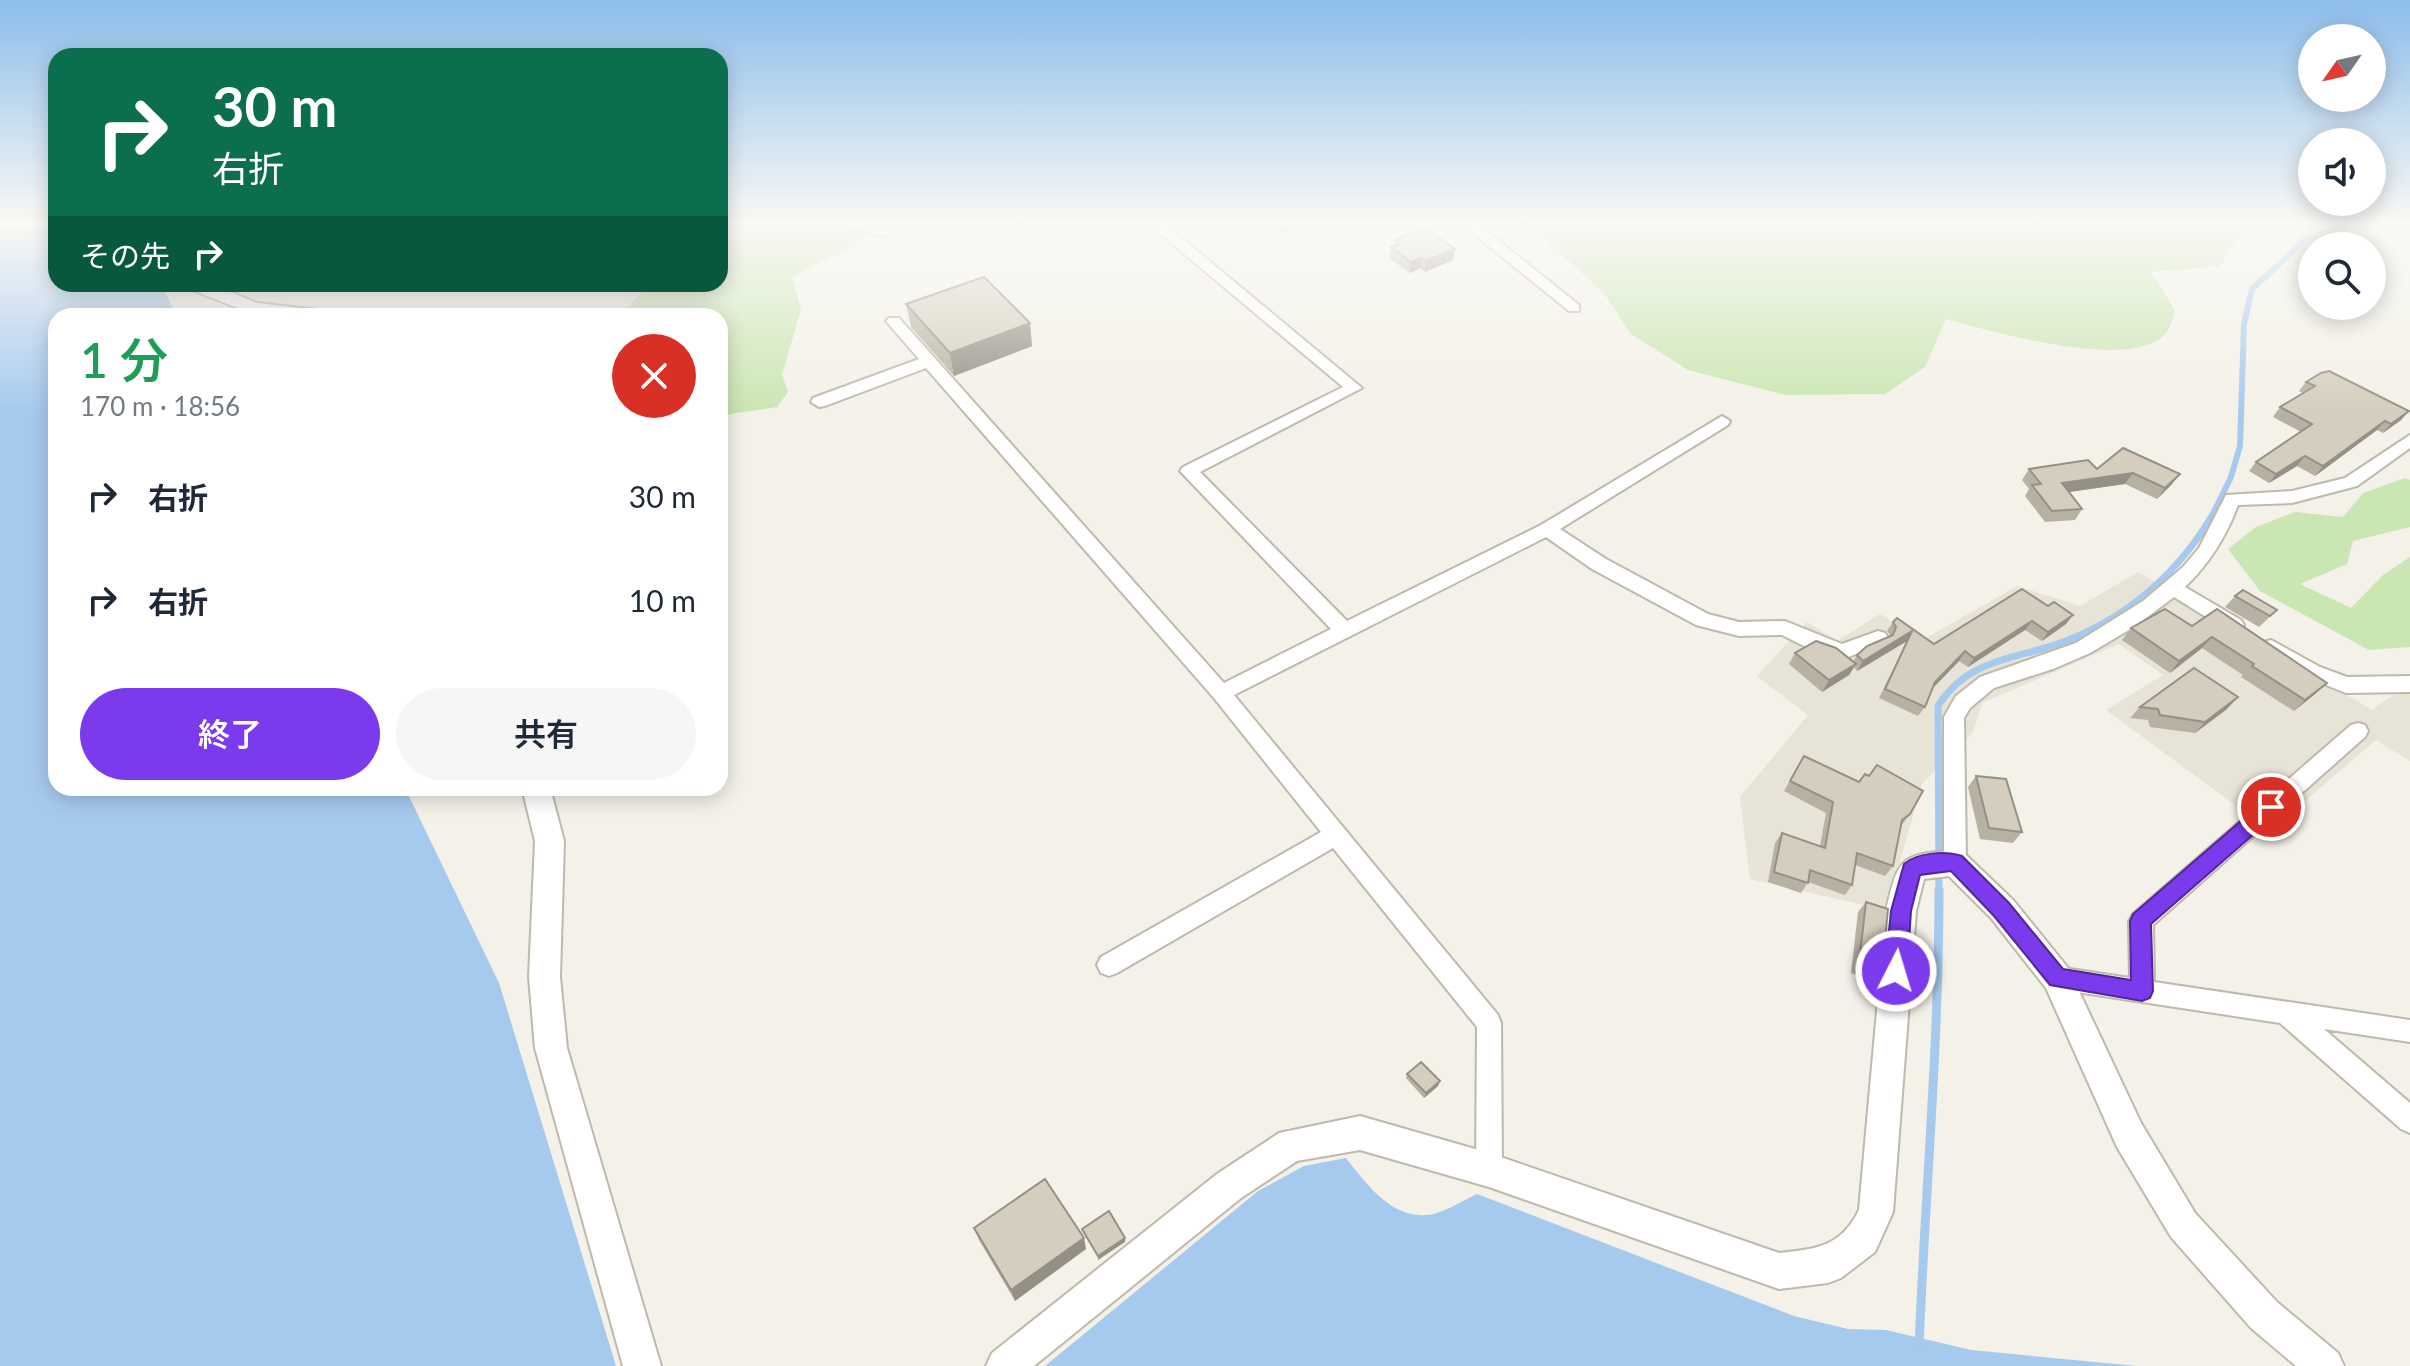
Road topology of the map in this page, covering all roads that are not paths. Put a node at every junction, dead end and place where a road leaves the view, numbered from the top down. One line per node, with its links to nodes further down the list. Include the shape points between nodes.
1 (1229, 285): 13 (street, via 1354,388 1189,471)
2 (1545, 285): 5 (street)
3 (214, 292): 4 (street)
4 (253, 308)
5 (1574, 308)
6 (894, 321): 7 (street)
7 (929, 361): 8 (street); 16 (street)
8 (819, 402)
9 (1722, 421): 11 (street)
10 (2410, 440): 12 (street, via 2351,482 2292,497 2232,499 2217,535)
11 (1547, 529): 13 (street); 14 (street, via 1599,564 1703,620 1739,629 1785,628 1843,652)
12 (2173, 588): 15 (street, via 2313,672 2346,685); 20 (street, via 2095,641 2060,659 1979,686 1963,698 1954,717)
13 (1343, 629): 16 (street)
14 (1878, 638)
15 (2410, 684)
16 (1221, 693): 19 (street)
17 (2358, 731): 23 (street, via 2141,921)
18 (540, 796): 28 (street, via 552,846 545,1003 551,1048)
19 (1336, 835): 21 (street); 27 (street, via 1489,1023)
20 (1955, 863): 22 (street, via 2002,909); 27 (street, via 1918,864 1911,870 1901,911 1876,1212 1863,1240 1828,1265 1779,1271)
21 (1109, 965)
22 (2057, 978): 23 (street); 30 (street, via 2129,1135 2183,1225 2264,1315)
23 (2142, 991): 24 (street)
24 (2289, 1015): 25 (street); 26 (street)
25 (2410, 1031)
26 (2410, 1120)
27 (1489, 1170): 29 (street, via 1360,1133 1291,1145 1229,1186)
28 (642, 1366)
29 (1005, 1366)
30 (2325, 1366)

